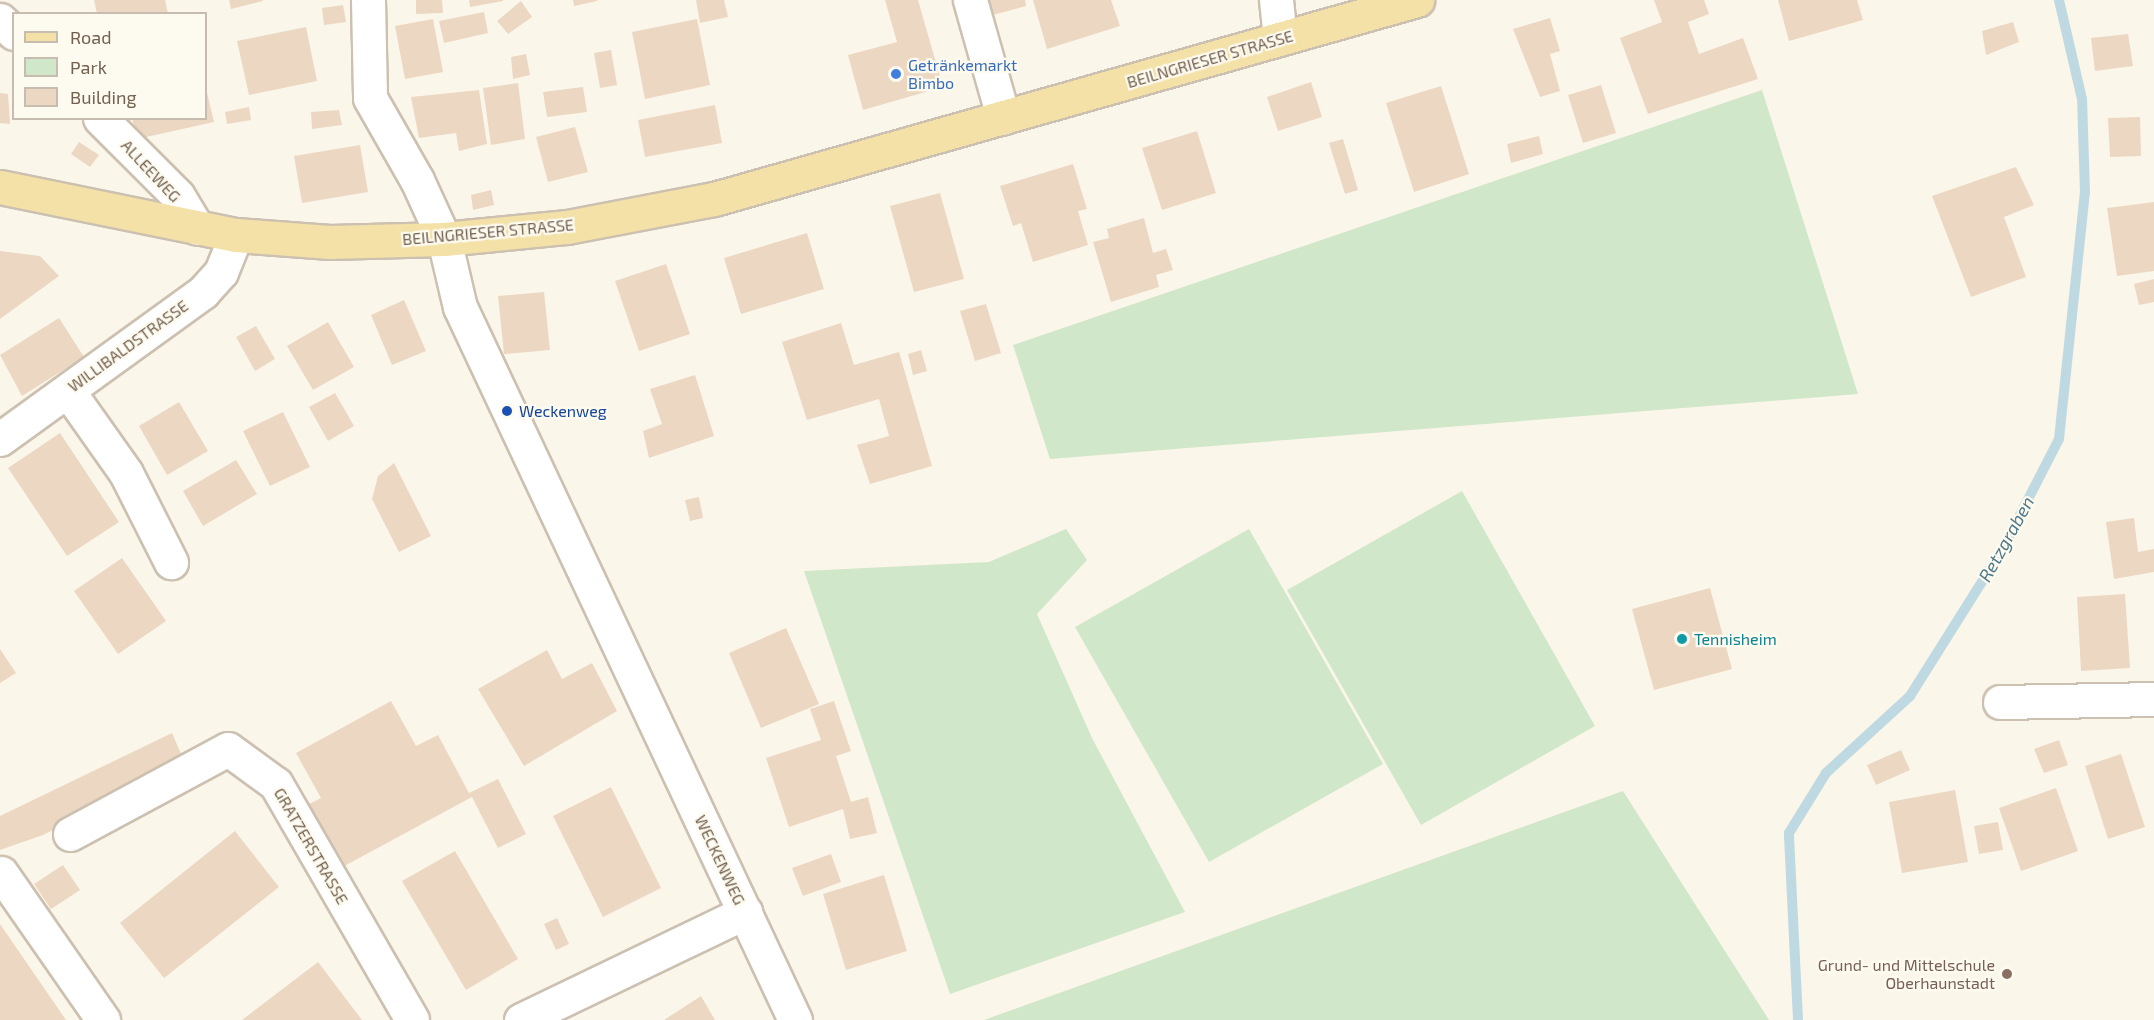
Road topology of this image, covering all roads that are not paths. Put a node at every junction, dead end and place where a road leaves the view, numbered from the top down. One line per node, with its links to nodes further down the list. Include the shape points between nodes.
1 (368, 0): 13 (street, WECKENWEG, via 370,98)
2 (970, 0): 8 (street)
3 (1276, 0): 7 (street)
4 (1417, 0): 7 (main road, BEILNGRIESER STRASSE)
5 (0, 20): 6 (street)
6 (12, 31)
7 (1280, 38): 8 (main road, BEILNGRIESER STRASSE)
8 (1003, 117): 13 (main road, BEILNGRIESER STRASSE, via 714,198 567,227)
9 (102, 120): 11 (street, ALLEEWEG, via 177,196)
10 (0, 187): 11 (main road, BEILNGRIESER STRASSE)
11 (197, 228): 12 (main road, BEILNGRIESER STRASSE)
12 (236, 235): 13 (main road, BEILNGRIESER STRASSE, via 330,242); 14 (street, WILLIBALDSTRASSE, via 221,272 203,292)
13 (444, 239): 21 (street, WECKENWEG, via 460,307)
14 (68, 391): 15 (street, WILLIBALDSTRASSE); 16 (street, via 126,473)
15 (0, 439)
16 (171, 562)
17 (2154, 699): 18 (street)
18 (2000, 702)
19 (70, 834): 23 (street, GRATZERSTRASSE, via 228,749 276,784)
20 (1, 873): 22 (street)
21 (745, 912): 24 (street); 25 (street, WECKENWEG)
22 (103, 1020)
23 (412, 1020)
24 (521, 1020)
25 (795, 1020)

